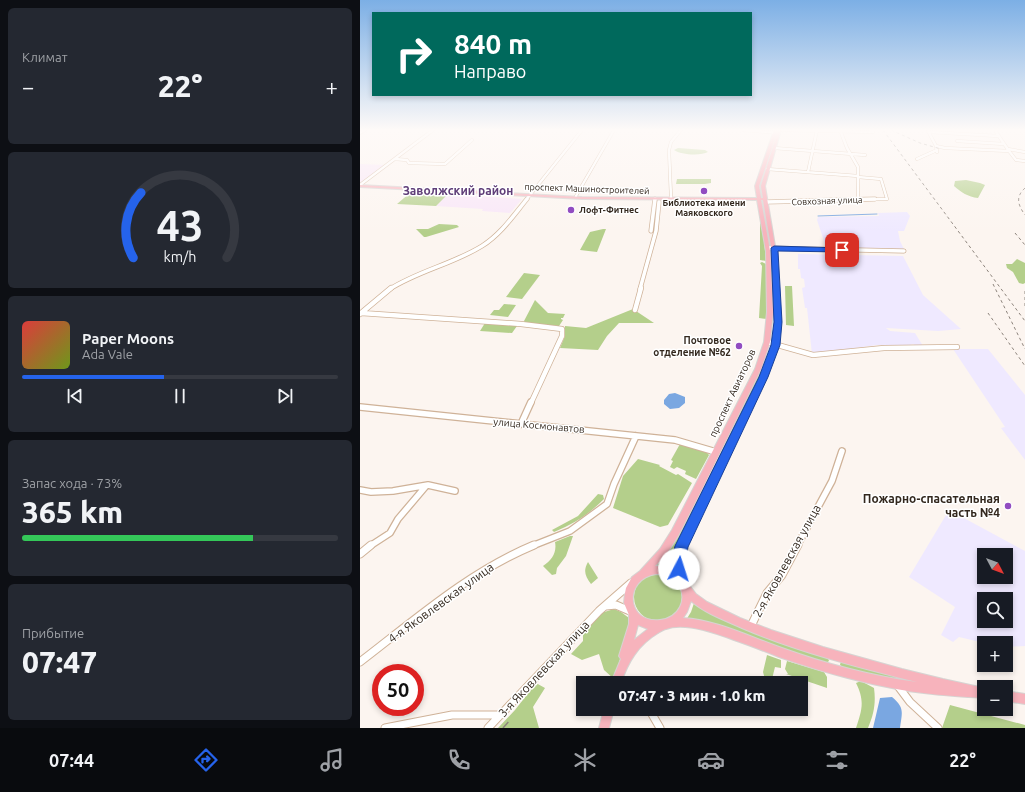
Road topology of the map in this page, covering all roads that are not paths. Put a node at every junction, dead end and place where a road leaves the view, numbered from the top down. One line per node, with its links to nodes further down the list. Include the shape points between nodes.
1 (388, 164): 12 (street)
2 (555, 164): 13 (street)
3 (594, 164): 14 (street)
4 (671, 164): 15 (street)
5 (764, 164): 16 (main road, проспект Авиаторов, via 757,182)
6 (769, 164): 9 (main road, проспект Авиаторов)
7 (810, 164): 10 (street)
8 (856, 164): 11 (street)
9 (767, 169): 10 (street); 17 (main road, проспект Авиаторов, via 763,183)
10 (808, 172): 11 (street)
11 (858, 176): 19 (street); 19 (street, Совхозная улица, via 881,179 887,199)
12 (360, 185): 13 (main road, проспект Машиностроителей)
13 (531, 194): 14 (main road, проспект Машиностроителей); 18 (main road, проспект Машиностроителей); 24 (street, via 505,227 486,245 398,285 380,296)
14 (576, 196): 15 (main road, проспект Машиностроителей)
15 (671, 197): 16 (main road, проспект Машиностроителей)
16 (759, 198): 17 (main road, проспект Машиностроителей); 18 (main road, проспект Машиностроителей); 21 (main road, проспект Авиаторов)
17 (765, 199): 19 (street, Совхозная улица); 21 (main road, проспект Авиаторов)
18 (657, 200): 20 (street); 23 (street, via 656,231)
19 (858, 200)
20 (651, 231)
21 (771, 248): 22 (street); 25 (main road, проспект Авиаторов); 26 (main road, проспект Авиаторов, via 778,322)
22 (904, 251)
23 (635, 310)
24 (361, 313): 29 (street, via 562,328 562,336)
25 (767, 342): 26 (street); 32 (main road, проспект Авиаторов, via 758,369)
26 (776, 345): 27 (street, via 813,355 884,348); 38 (main road, проспект Авиаторов, via 764,377 682,546 679,564)
27 (957, 347)
28 (360, 407): 29 (street, улица Космонавтов)
29 (521, 424): 30 (street, улица Космонавтов)
30 (636, 436): 32 (street, улица Космонавтов, via 685,442); 43 (street, 4-я Яковлевская улица, via 607,504 570,531 495,563)
31 (842, 451): 42 (street, 2-я Яковлевская улица, via 832,481 782,575 767,593)
32 (716, 452): 37 (main road, проспект Авиаторов, via 670,542)
33 (426, 486): 34 (street, via 393,491); 35 (street); 36 (street, via 398,519 390,533)
34 (360, 490)
35 (455, 491)
36 (360, 554)
37 (639, 577): 38 (main road, via 650,571 665,570 674,574); 39 (street, 3-я Яковлевская улица); 40 (main road, via 628,596)
38 (684, 584): 41 (main road, via 687,599 684,609 677,618); 42 (main road, via 692,596 701,603)
39 (599, 611): 40 (street, 3-я Яковлевская улица, via 607,606 616,605); 51 (street, 3-я Яковлевская улица)
40 (632, 613): 41 (main road, via 649,625); 44 (main road, via 634,624)
41 (665, 625): 44 (main road, via 633,646); 46 (main road, via 685,623 704,626 811,662)
42 (751, 626): 47 (main road, via 787,641)
43 (360, 662)
44 (621, 669): 45 (main road)
45 (618, 676)
46 (897, 684): 48 (main road); 58 (street, via 904,696)
47 (977, 692)
48 (977, 692)
49 (1013, 697): 50 (main road)
50 (1025, 699)
51 (501, 715): 54 (street, via 452,715); 55 (street, 3-я Яковлевская улица)
52 (607, 716): 56 (main road)
53 (653, 716): 57 (street)
54 (385, 728)
55 (488, 728)
56 (604, 728)
57 (660, 728)
58 (938, 728)

